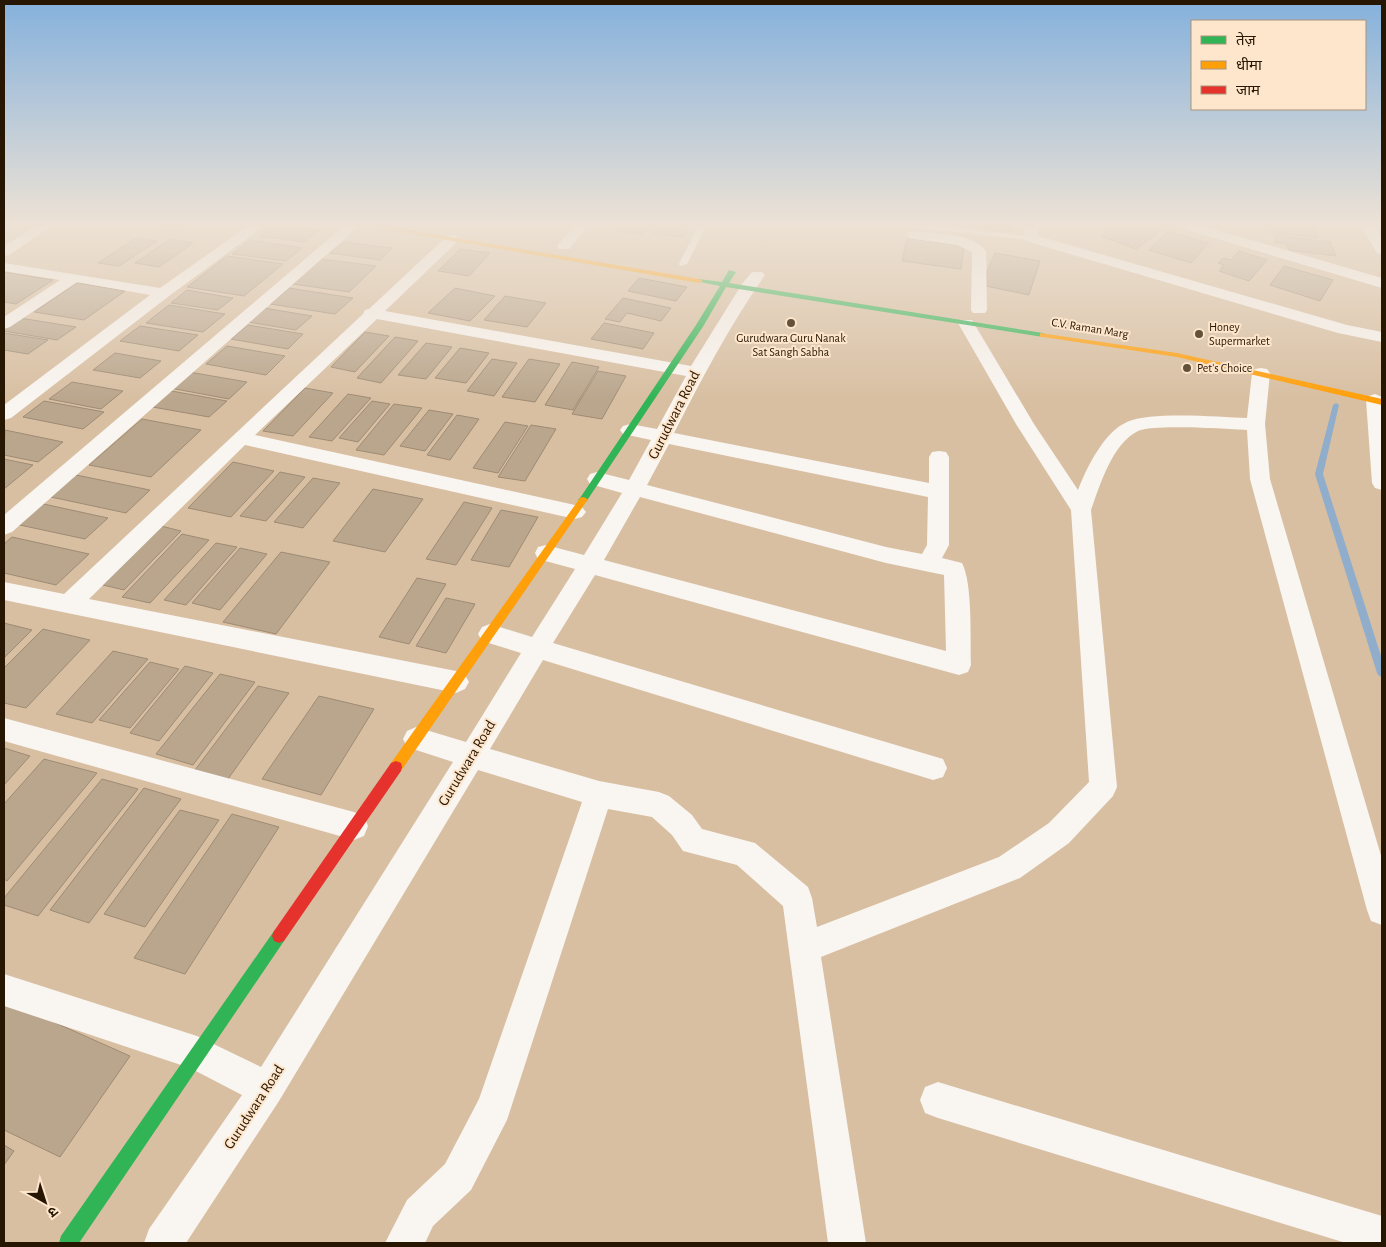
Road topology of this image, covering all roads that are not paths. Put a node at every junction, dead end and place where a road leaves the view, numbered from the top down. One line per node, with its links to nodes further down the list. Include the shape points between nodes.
1 (63, 284): 15 (street)
2 (114, 284): 12 (street)
3 (175, 284): 12 (street)
4 (285, 284): 33 (street)
5 (399, 284): 13 (street)
6 (721, 284): 10 (main road, C.V. Raman Marg)
7 (751, 284): 11 (street, Gurudwara Road)
8 (977, 284): 14 (street)
9 (1200, 284): 16 (street, via 1344,329)
10 (725, 285): 11 (main road, C.V. Raman Marg); 17 (main road)
11 (745, 289): 14 (main road, C.V. Raman Marg); 18 (street, Gurudwara Road)
12 (163, 293): 21 (street)
13 (372, 313): 17 (street); 25 (street)
14 (976, 313): 19 (main road, C.V. Raman Marg); 31 (street, via 1026,424)
15 (4, 324)
16 (1382, 337)
17 (672, 368): 18 (street); 23 (main road)
18 (694, 373): 24 (street, Gurudwara Road)
19 (1261, 373): 20 (main road, C.V. Raman Marg); 22 (street)
20 (1379, 401): 28 (street)
21 (4, 414)
22 (1256, 424): 31 (street, via 1162,422 1134,426 1114,441 1096,469); 48 (street, via 1260,479)
23 (630, 430): 24 (street); 27 (main road)
24 (664, 436): 29 (street, Gurudwara Road); 30 (street)
25 (241, 438): 32 (street); 38 (street)
26 (938, 457): 30 (street)
27 (597, 479): 29 (street); 32 (main road)
28 (1382, 483)
29 (634, 489): 35 (street, via 886,555); 36 (street, Gurudwara Road)
30 (938, 492): 35 (street, via 938,545)
31 (1081, 510): 49 (street, via 1103,787 1060,832 1009,868)
32 (575, 512): 34 (main road)
33 (4, 527)
34 (546, 553): 36 (street); 39 (main road)
35 (929, 563): 36 (street, via 954,569 959,666)
36 (590, 565): 40 (street, Gurudwara Road)
37 (4, 591): 38 (street)
38 (68, 605): 41 (street)
39 (490, 634): 40 (street); 41 (main road)
40 (537, 649): 44 (street, Gurudwara Road); 45 (street)
41 (456, 682): 43 (main road)
42 (4, 729): 47 (street)
43 (416, 739): 44 (street); 47 (main road)
44 (472, 756): 46 (street); 52 (street, Gurudwara Road)
45 (933, 768)
46 (599, 794): 49 (street, via 659,805 682,825 693,841 745,853 797,898); 57 (street, via 494,1107 458,1177 420,1213)
47 (354, 826): 51 (main road)
48 (1382, 910)
49 (803, 948): 58 (street)
50 (4, 991): 51 (street)
51 (197, 1053): 52 (street); 55 (main road)
52 (267, 1089): 56 (street, Gurudwara Road)
53 (938, 1100): 54 (street)
54 (1382, 1235)
55 (68, 1243)
56 (163, 1243)
57 (404, 1243)
58 (847, 1243)

